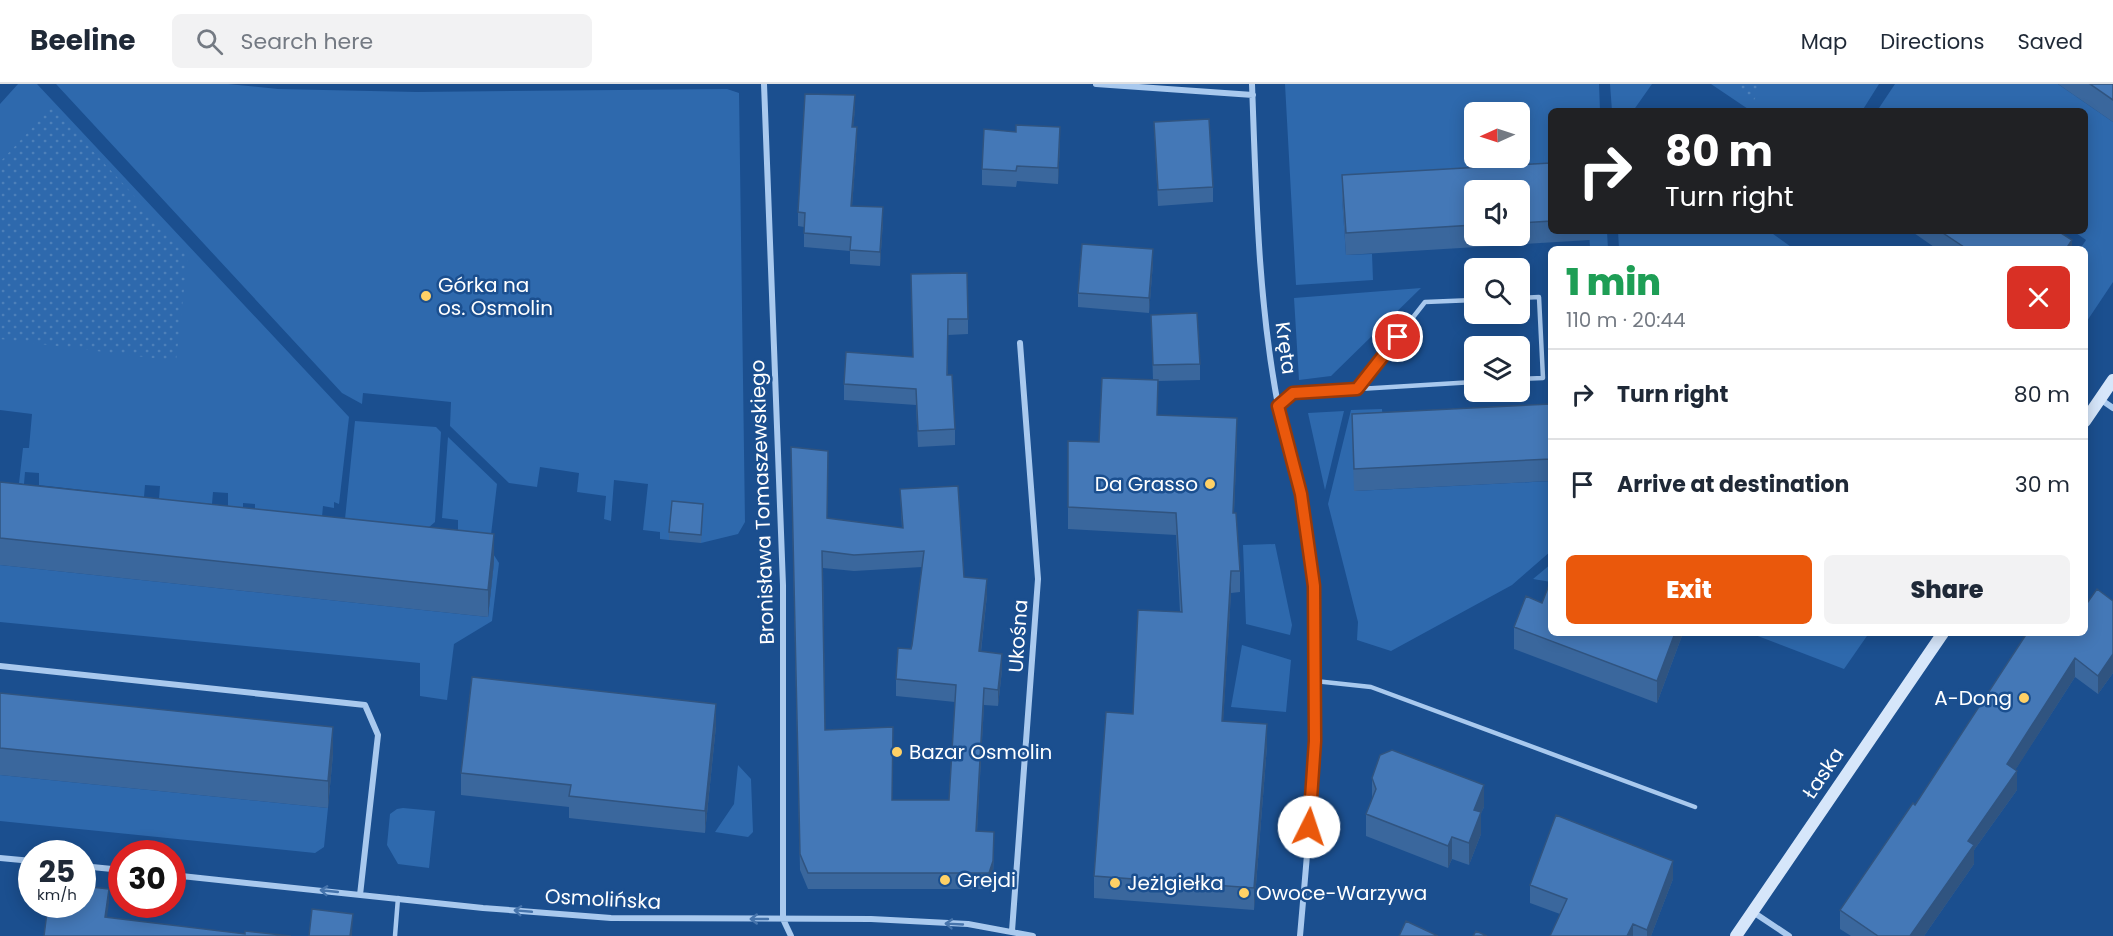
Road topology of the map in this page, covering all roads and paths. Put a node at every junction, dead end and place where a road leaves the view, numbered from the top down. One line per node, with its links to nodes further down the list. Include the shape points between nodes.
1 (764, 84): 26 (street, Bronisława Tomaszewskiego, via 783,585)
2 (1096, 84): 4 (street)
3 (1252, 84): 4 (street, Kręta)
4 (1253, 95): 13 (street, Kręta, via 1262,298)
5 (1530, 297): 8 (lane, via 1539,297 1543,378)
6 (1464, 300): 11 (lane, via 1425,302)
7 (1020, 343): 27 (street, Ukośna, via 1038,579)
8 (1530, 379)
9 (2113, 380): 12 (street)
10 (1464, 383): 11 (lane)
11 (1357, 389): 13 (lane, via 1293,393)
12 (2100, 399): 14 (street); 15 (street)
13 (1278, 406): 18 (street, Kręta, via 1301,494 1314,586)
14 (2113, 408)
15 (2088, 417)
16 (1941, 636): 25 (street, Łaska)
17 (0, 666): 23 (street, via 365,705 378,735)
18 (1315, 681): 19 (lane, via 1371,687); 31 (street, Kręta, via 1315,741)
19 (1695, 807)
20 (0, 858): 21 (street)
21 (18, 860)
22 (186, 876): 23 (street, Osmolińska, one-way to 22)
23 (360, 895): 24 (street, Osmolińska)
24 (398, 898): 26 (street, Osmolińska, one-way to 24, via 611,918); 28 (lane)
25 (1753, 912): 32 (street, Łaska); 33 (street)
26 (783, 919): 27 (street, Osmolińska, one-way to 26, via 968,924); 29 (street)
27 (1012, 931): 30 (street, Osmolińska)
28 (395, 936)
29 (791, 936)
30 (1033, 936)
31 (1300, 936)
32 (1736, 936)
33 (1789, 936)

